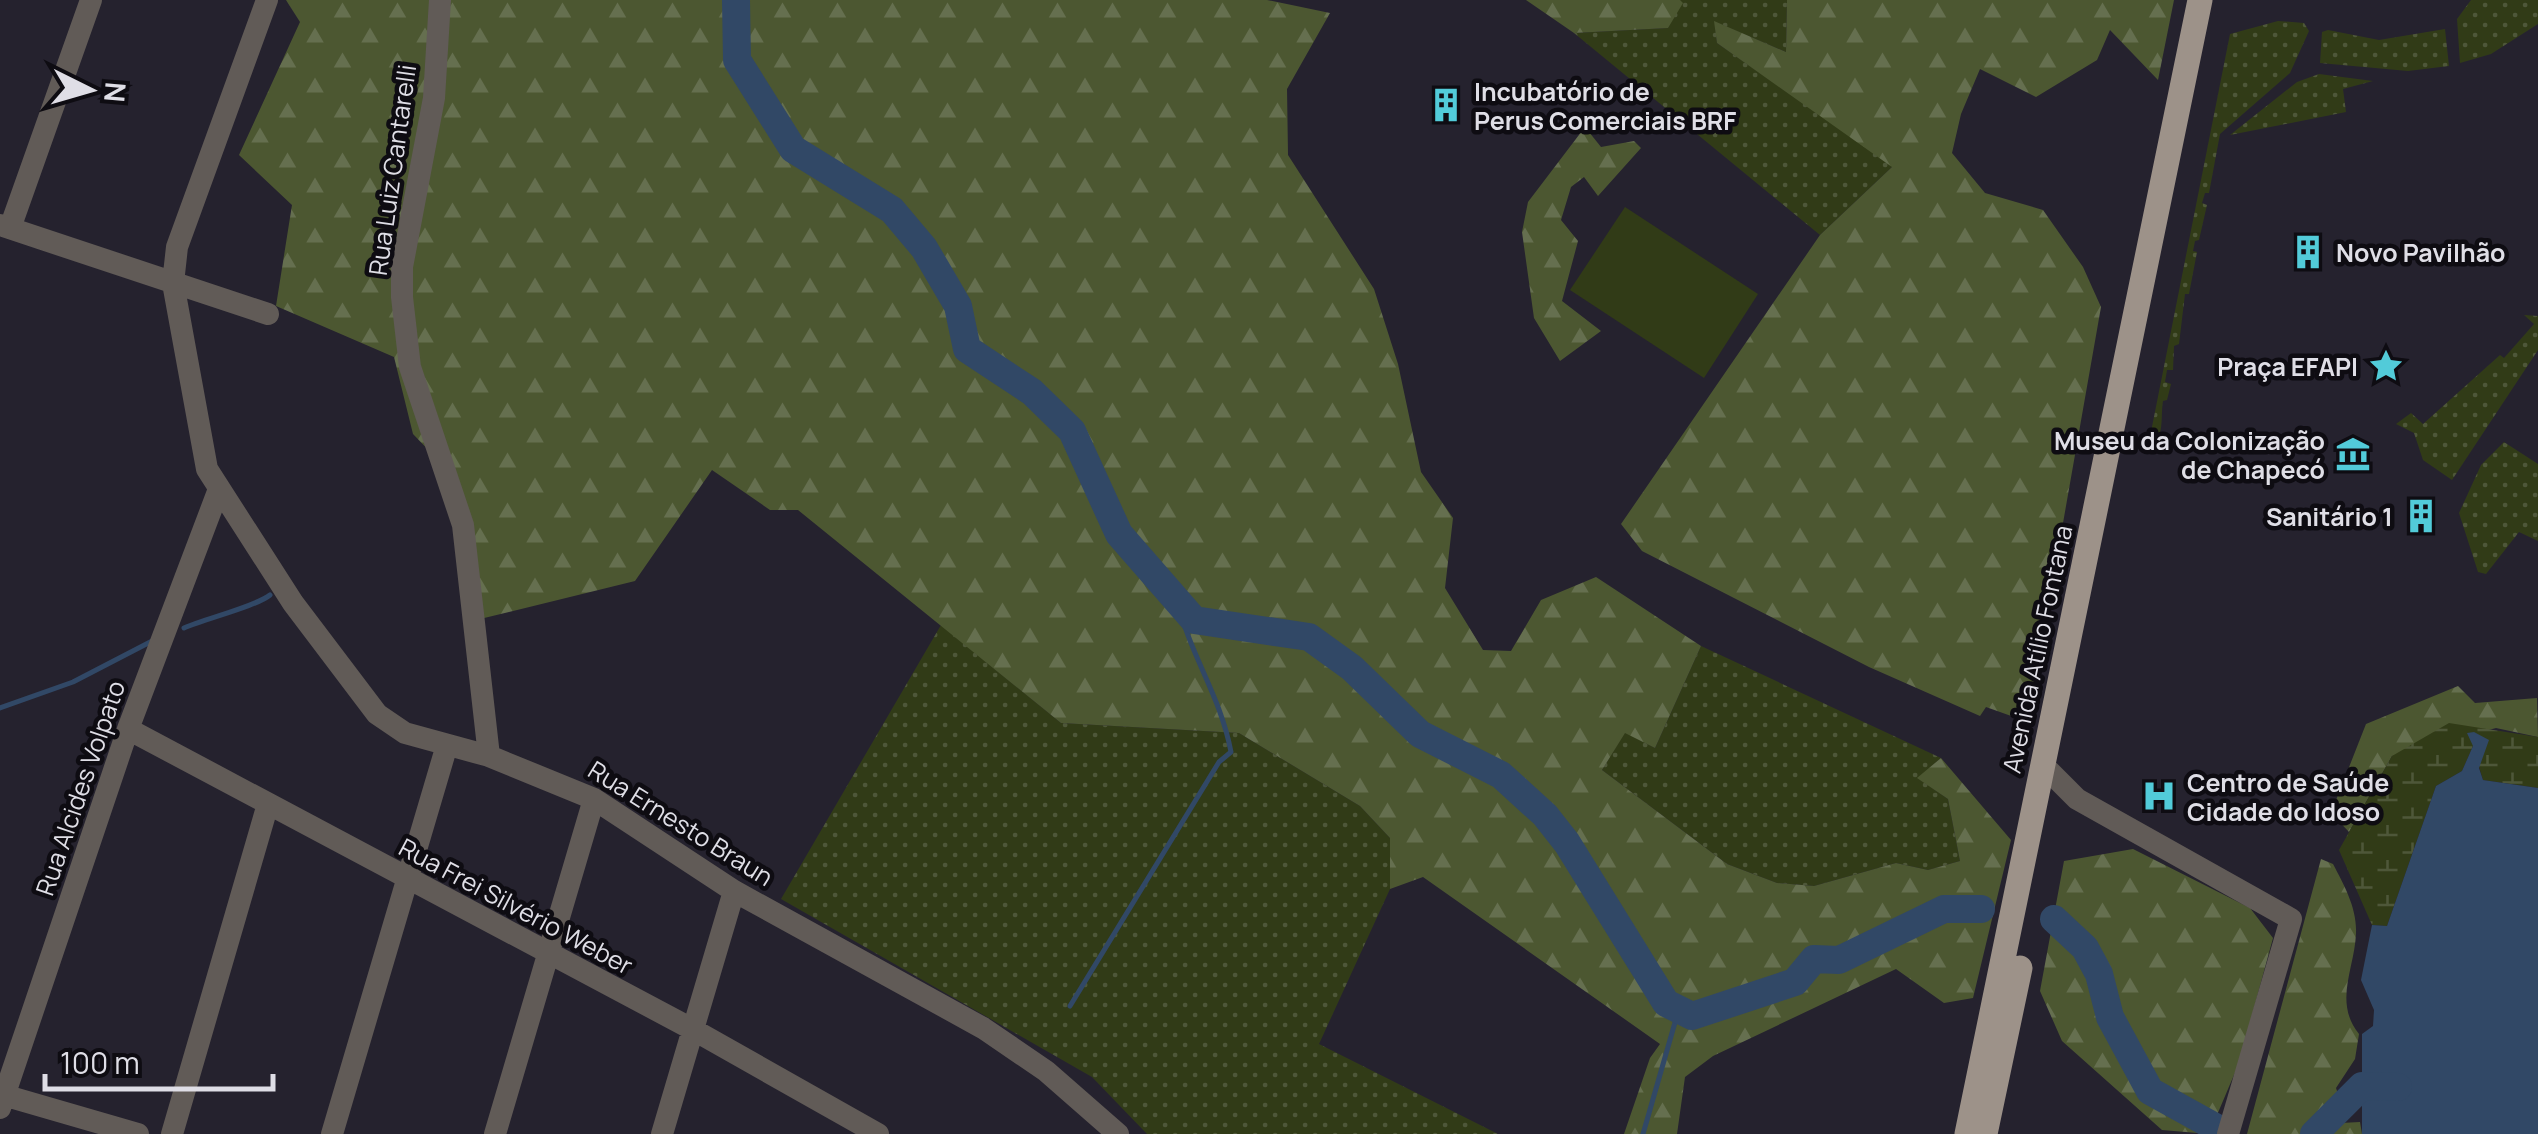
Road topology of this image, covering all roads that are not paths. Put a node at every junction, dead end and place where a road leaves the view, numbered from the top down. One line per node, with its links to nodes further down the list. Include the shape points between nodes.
1 (90, 0): 6 (street)
2 (267, 0): 7 (street, via 177,247)
3 (440, 0): 12 (street, Rua Luiz Cantarelli, via 434,98 402,298 410,367 464,524)
4 (2200, 0): 13 (main road, Avenida Atílio Fontana)
5 (2216, 0): 13 (main road, Avenida Atílio Fontana)
6 (5, 227): 7 (street)
7 (173, 282): 8 (street); 9 (street, Rua Ernesto Braun, via 207,469)
8 (268, 314)
9 (219, 489): 10 (street, Rua Alcides Volpato); 11 (street, Rua Ernesto Braun, via 367,704 405,733)
10 (128, 729): 15 (street, Rua Frei Silvério Weber); 20 (street, Rua Alcides Volpato)
11 (447, 746): 12 (street, Rua Ernesto Braun); 16 (street)
12 (489, 756): 14 (street, Rua Ernesto Braun)
13 (2051, 773): 28 (main road, Avenida Atílio Fontana); 29 (main road, Avenida Atílio Fontana); 30 (street, via 2077,799 2291,919)
14 (594, 799): 17 (street, Rua Ernesto Braun); 18 (street)
15 (268, 804): 16 (street, Rua Frei Silvério Weber); 22 (street)
16 (407, 879): 18 (street, Rua Frei Silvério Weber); 23 (street)
17 (734, 891): 19 (street); 27 (street, Rua Ernesto Braun, via 983,1028 1046,1071)
18 (547, 956): 19 (street, Rua Frei Silvério Weber); 24 (street)
19 (692, 1029): 25 (street); 26 (street, Rua Frei Silvério Weber)
20 (2, 1099): 21 (street)
21 (138, 1134)
22 (172, 1134)
23 (332, 1134)
24 (494, 1134)
25 (662, 1134)
26 (878, 1134)
27 (1118, 1134)
28 (1967, 1134)
29 (1986, 1134)
30 (2228, 1134)

